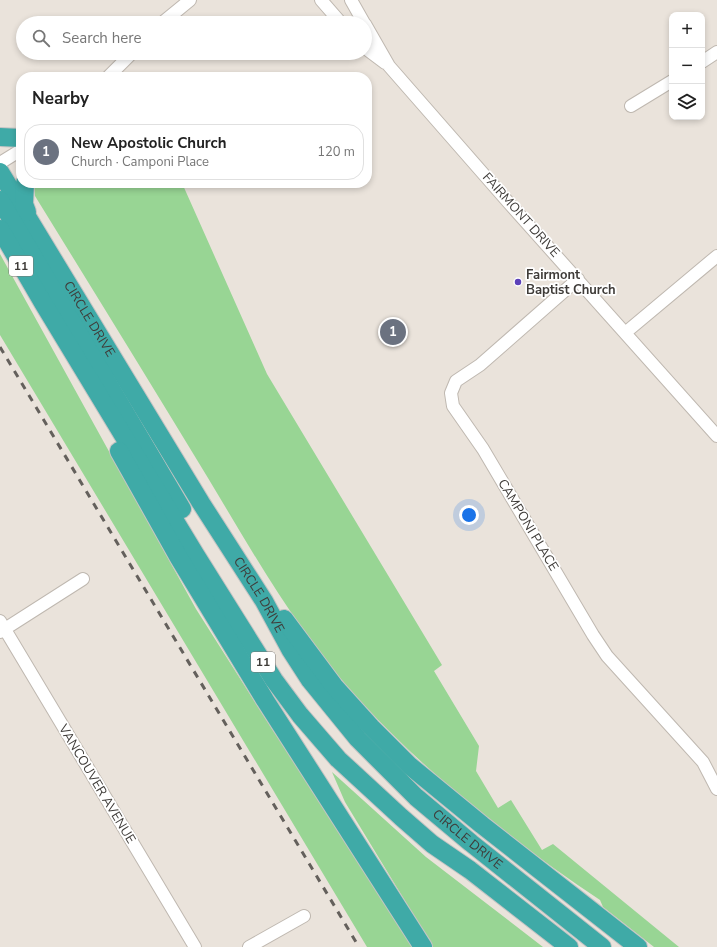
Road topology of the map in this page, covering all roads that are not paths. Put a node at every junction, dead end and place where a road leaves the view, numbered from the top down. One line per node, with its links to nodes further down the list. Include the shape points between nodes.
1 (190, 0): 4 (street)
2 (321, 0): 5 (street)
3 (351, 0): 6 (street, FAIRMONT DRIVE)
4 (171, 16)
5 (335, 16)
6 (360, 16)
7 (372, 36): 12 (street, FAIRMONT DRIVE)
8 (717, 52): 11 (street)
9 (372, 53): 12 (street, FAIRMONT DRIVE)
10 (125, 60): 13 (street)
11 (705, 60)
12 (389, 66): 26 (street, FAIRMONT DRIVE)
13 (113, 72)
14 (669, 83): 15 (street)
15 (631, 106)
16 (0, 137): 17 (highway)
17 (16, 138)
18 (16, 153): 19 (street)
19 (0, 163)
20 (0, 172): 23 (highway, CIRCLE DRIVE / 11)
21 (25, 188): 23 (highway, via 24,204)
22 (0, 200): 33 (highway, via 190,522)
23 (30, 222): 31 (highway, CIRCLE DRIVE / 11, via 201,504)
24 (0, 229): 27 (highway, CIRCLE DRIVE / 11)
25 (717, 256): 28 (street)
26 (578, 279): 28 (street, FAIRMONT DRIVE); 34 (street, CAMPONI PLACE, via 480,365 456,381 451,399 607,656 703,762)
27 (43, 303): 33 (highway, CIRCLE DRIVE / 11); 38 (highway, via 84,389 179,558 265,700)
28 (625, 333): 29 (street, FAIRMONT DRIVE)
29 (717, 436)
30 (83, 579): 32 (street)
31 (264, 601): 40 (highway, CIRCLE DRIVE / 11, via 290,650 310,680 370,753 438,816); 41 (highway, via 284,619 334,686 410,766)
32 (2, 628): 36 (street, VANCOUVER AVENUE)
33 (267, 668): 39 (highway, CIRCLE DRIVE / 11, via 310,728 368,787 432,844 470,870)
34 (717, 789)
35 (304, 916): 37 (street)
36 (195, 947)
37 (249, 947)
38 (423, 947)
39 (569, 947)
40 (602, 947)
41 (638, 947)

